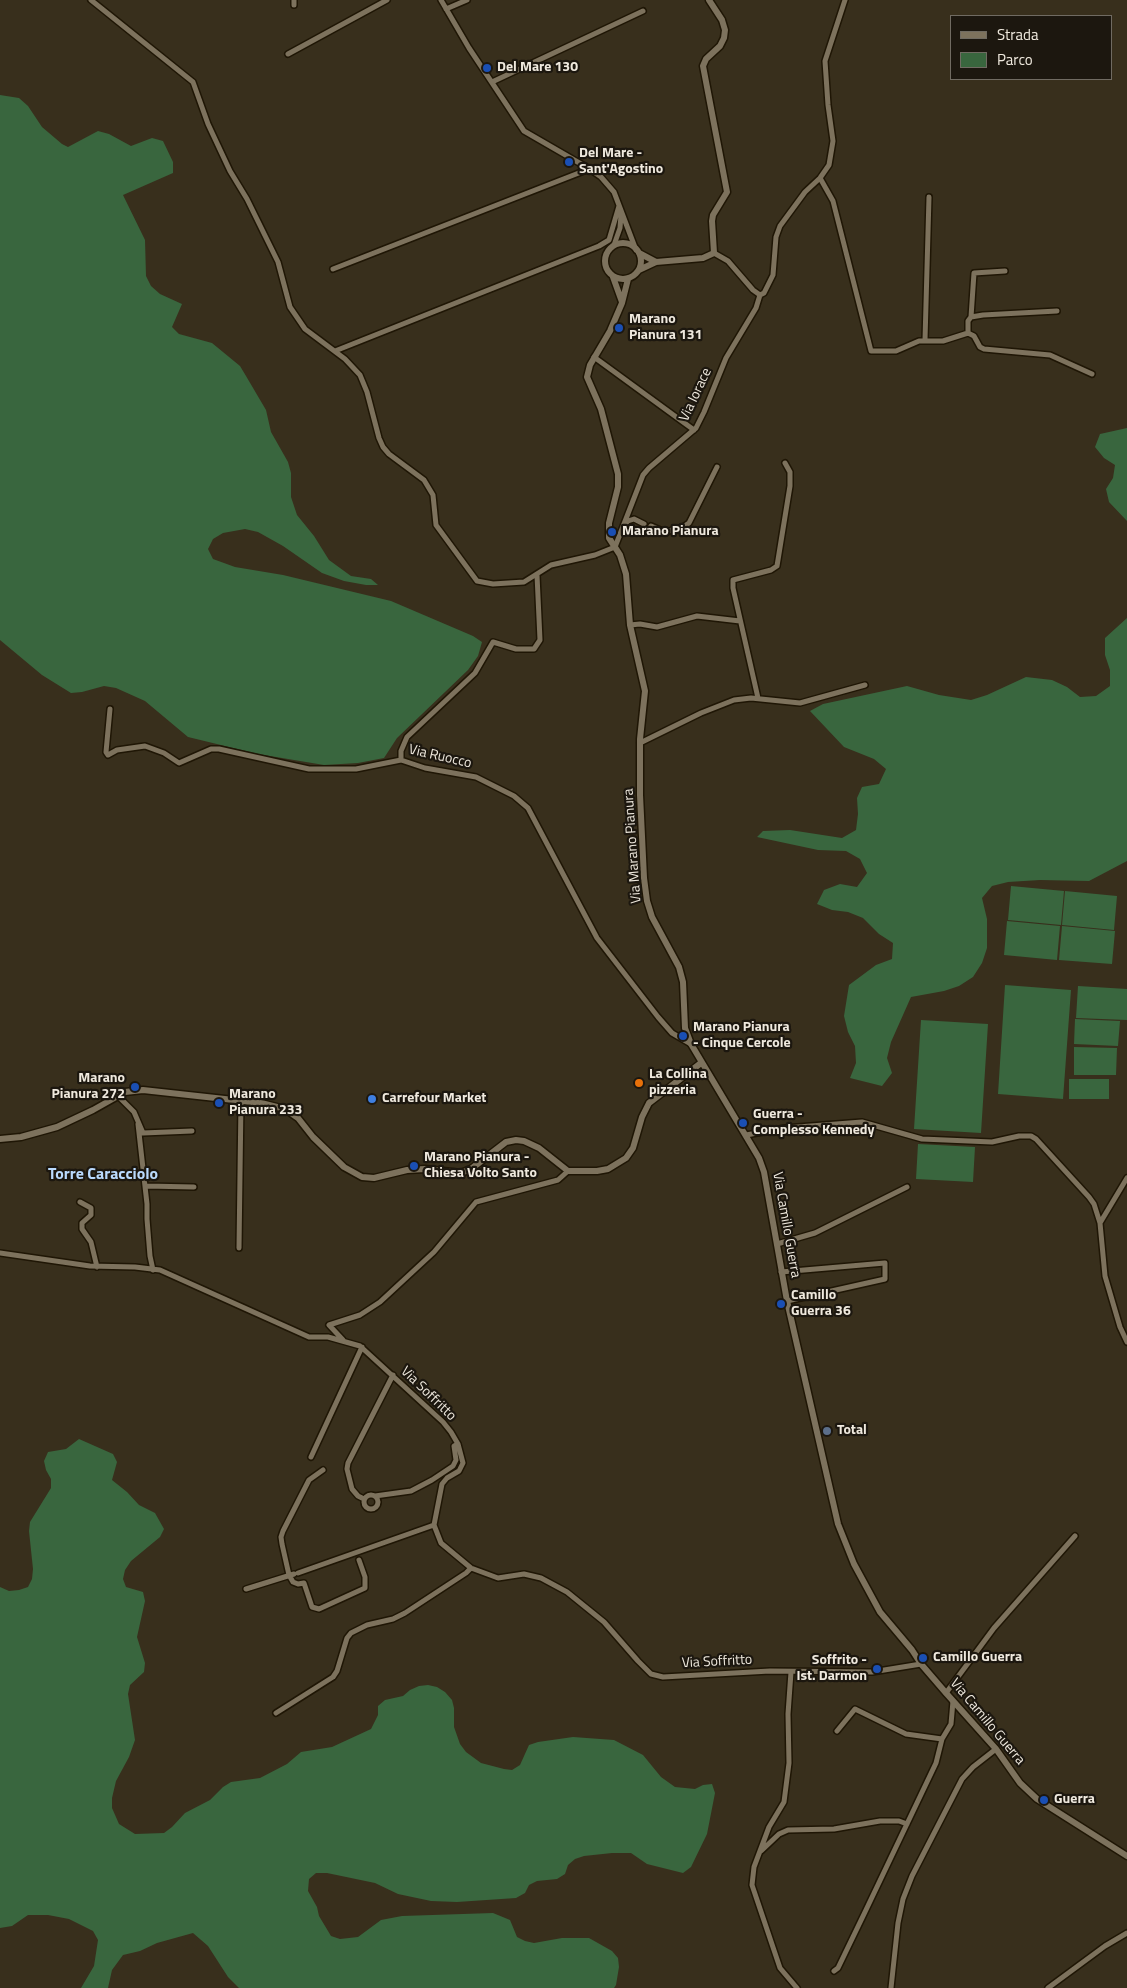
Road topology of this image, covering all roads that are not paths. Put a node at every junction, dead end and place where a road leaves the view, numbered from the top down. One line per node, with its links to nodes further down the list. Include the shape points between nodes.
1 (90, 0): 30 (street, via 193,82 226,163 278,262 290,306 305,329)
2 (387, 0): 9 (street)
3 (441, 0): 7 (street)
4 (467, 0): 7 (street)
5 (709, 0): 17 (street, via 725,30 720,46 703,66 727,192 713,215)
6 (844, 0): 12 (street, Via Iorace, via 825,61 833,141 829,165)
7 (446, 9): 10 (street)
8 (642, 11): 10 (street)
9 (288, 54)
10 (492, 82): 11 (street, via 524,131)
11 (589, 168): 14 (street, via 614,192); 19 (street)
12 (820, 178): 24 (street, Via Iorace, via 805,192 780,226 773,276); 29 (street, via 833,201 871,351 896,351)
13 (929, 197): 29 (street)
14 (620, 209): 15 (street, via 620,228); 16 (street); 30 (street, via 609,240 599,246)
15 (614, 246): 16 (street, via 625,244); 22 (street, via 607,253 605,263)
16 (638, 251): 18 (street); 20 (street, via 641,260)
17 (714, 253): 18 (street, via 703,258); 24 (street, via 728,261)
18 (656, 262): 20 (street)
19 (333, 269)
20 (639, 270): 23 (street)
21 (1005, 270): 27 (street, via 974,273)
22 (613, 277): 23 (street); 25 (street)
23 (628, 279): 25 (street, Via Marano Pianura)
24 (760, 295): 33 (street, Via Iorace, via 756,308 726,358)
25 (622, 303): 31 (street, Via Marano Pianura)
26 (1057, 311): 27 (street)
27 (972, 317): 28 (street, via 968,321)
28 (968, 333): 29 (street, via 943,342); 32 (street, via 984,349 1050,355)
29 (925, 340)
30 (335, 351): 40 (street, via 360,375 383,447 424,480 433,495 436,525 477,581 493,584 524,582)
31 (594, 357): 33 (street); 39 (street, Via Marano Pianura, via 587,377 601,409 618,474 609,523 609,538)
32 (1092, 374)
33 (694, 430): 38 (street, Via Iorace, via 648,468)
34 (785, 463): 41 (street, via 790,472 790,486 777,566 733,580)
35 (717, 466): 37 (street, via 689,523 665,532)
36 (644, 524): 38 (street, via 628,520)
37 (652, 526)
38 (621, 528): 39 (street, Via Iorace)
39 (615, 547): 40 (street, via 551,565); 42 (street, Via Marano Pianura, via 626,574)
40 (537, 575): 47 (street, via 540,640 534,649 516,649 493,642 475,673 407,737)
41 (740, 620): 42 (street, via 696,616 657,627); 44 (street)
42 (630, 626): 46 (street, Via Marano Pianura, via 645,691)
43 (865, 685): 44 (street, via 800,703)
44 (758, 698): 46 (street, via 734,700 718,706)
45 (110, 709): 47 (street, Via Ruocco, via 108,755 117,750 145,746 179,763 219,749 309,769 356,769)
46 (640, 743): 48 (street, Via Marano Pianura, via 644,878 652,916 679,967 683,982 685,1028)
47 (401, 760): 48 (street, Via Ruocco, via 476,777 514,796 528,808 597,938 672,1033)
48 (691, 1044): 49 (street, Via Marano Pianura)
49 (701, 1063): 54 (street, Via Camillo Guerra); 56 (street, via 649,1103 633,1148 626,1158 608,1169)
50 (118, 1096): 51 (street, via 143,1090); 52 (street, via 138,1117); 55 (street, via 57,1127)
51 (241, 1101): 56 (street, via 261,1103 293,1114 344,1167 362,1177 374,1178 425,1169 461,1173 471,1170 506,1142 516,1140 539,1148); 64 (street)
52 (138, 1124): 53 (street, via 143,1133); 58 (street)
53 (192, 1130)
54 (746, 1135): 62 (street, via 786,1128 862,1122 922,1139 992,1142 1031,1136 1089,1197); 63 (street, Via Camillo Guerra, via 765,1174)
55 (0, 1139)
56 (568, 1171): 70 (street, via 558,1180 476,1202 434,1252 380,1302 360,1315 329,1326)
57 (1127, 1178): 62 (street)
58 (146, 1186): 59 (street); 67 (street)
59 (194, 1187)
60 (907, 1187): 63 (street, via 815,1233)
61 (80, 1202): 66 (street, via 91,1208 91,1215 82,1223 82,1229 91,1242)
62 (1100, 1223): 71 (street, via 1105,1276)
63 (777, 1244): 68 (street, Via Camillo Guerra)
64 (239, 1248)
65 (0, 1253): 66 (street, Via Soffritto)
66 (97, 1266): 67 (street, Via Soffritto)
67 (153, 1270): 70 (street, Via Soffritto, via 160,1270 310,1337)
68 (781, 1272): 69 (street, Via Camillo Guerra); 69 (street, via 885,1263 885,1279)
69 (787, 1301): 85 (street, Via Camillo Guerra, via 838,1524 854,1564 880,1612)
70 (344, 1341): 72 (street, Via Soffritto)
71 (1127, 1342)
72 (362, 1347): 73 (street, Via Soffritto); 75 (street)
73 (393, 1375): 74 (street, Via Soffritto, via 442,1422); 78 (street, via 348,1463 352,1489)
74 (458, 1444): 77 (street, via 454,1446 456,1460 453,1466 432,1480 411,1491); 79 (street, Via Soffritto, via 463,1464 442,1484)
75 (311, 1457)
76 (323, 1470): 83 (street, via 309,1480 283,1531 282,1544)
77 (374, 1496): 78 (street); 78 (street, via 378,1504 373,1510 364,1506)
78 (364, 1499)
79 (434, 1525): 82 (street, Via Soffritto, via 441,1543); 83 (street)
80 (1075, 1536): 87 (street, via 994,1628)
81 (359, 1560): 83 (street, via 365,1588 319,1609 312,1607 304,1583 294,1582)
82 (471, 1568): 86 (street, Via Soffritto, via 498,1578 524,1574 541,1578 567,1592 604,1622 651,1674 663,1677); 89 (street, via 405,1613 367,1625 351,1634 333,1677)
83 (294, 1574): 84 (street)
84 (246, 1589)
85 (921, 1664): 86 (street, Via Soffritto, via 872,1672); 87 (street, Via Camillo Guerra)
86 (791, 1672): 94 (street, via 789,1763 784,1802 769,1826)
87 (946, 1693): 88 (street, Via Camillo Guerra)
88 (953, 1701): 91 (street, via 951,1724); 92 (street, Via Camillo Guerra)
89 (276, 1713)
90 (837, 1731): 91 (street, via 855,1709 906,1734)
91 (942, 1739): 93 (street, via 936,1763)
92 (996, 1749): 95 (street, Via Camillo Guerra, via 1020,1783 1037,1799); 99 (street, via 962,1779 912,1876 898,1923)
93 (907, 1824): 94 (street, via 880,1821 834,1829 788,1830); 97 (street)
94 (759, 1853): 98 (street, via 752,1885 780,1968)
95 (1127, 1856)
96 (1127, 1933): 100 (street)
97 (834, 1971)
98 (796, 1988)
99 (891, 1988)
100 (1048, 1988)

